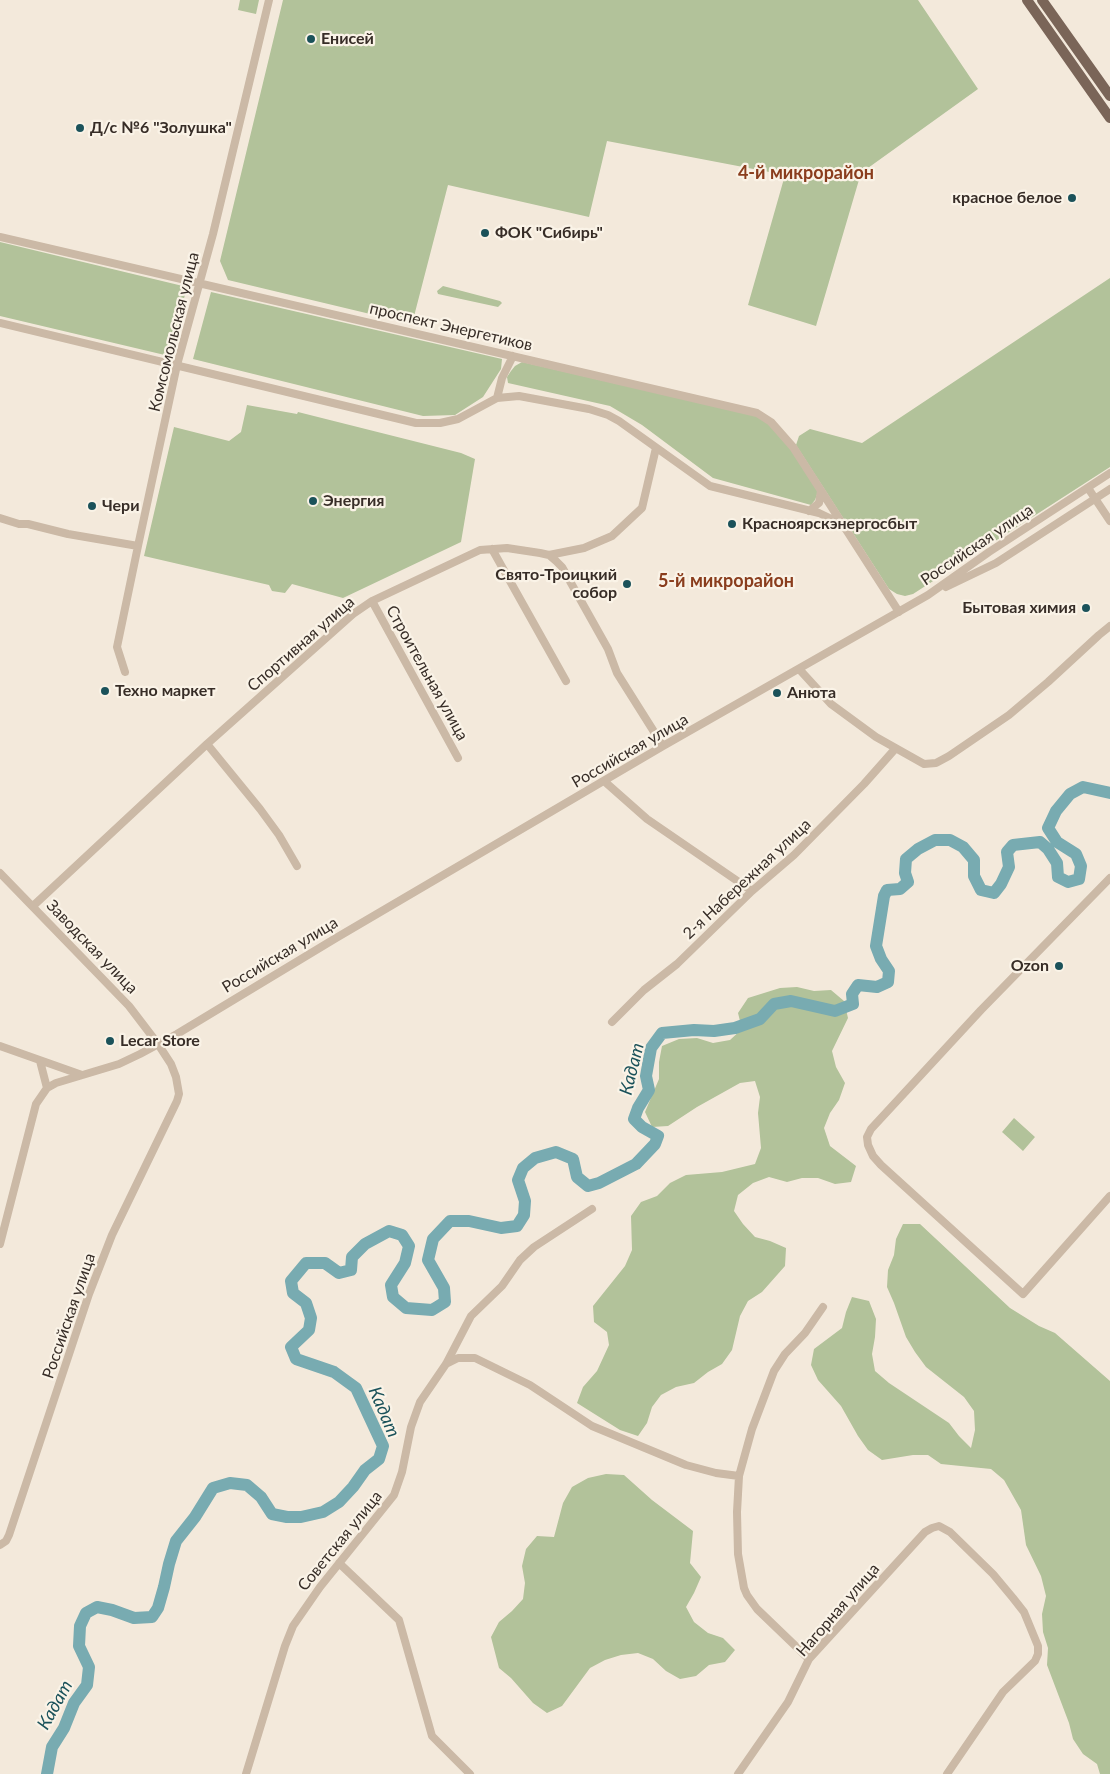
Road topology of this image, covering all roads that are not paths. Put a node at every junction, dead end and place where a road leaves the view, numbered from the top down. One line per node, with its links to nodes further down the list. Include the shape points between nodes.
1 (269, 0): 7 (street, Комсомольская улица)
2 (1027, 0): 5 (main road)
3 (1042, 0): 4 (main road)
4 (1110, 96)
5 (1110, 118)
6 (0, 237): 7 (street, проспект Энергетиков)
7 (200, 283): 9 (street, проспект Энергетиков); 10 (street, Комсомольская улица)
8 (0, 323): 10 (street)
9 (513, 356): 11 (street); 16 (street, проспект Энергетиков, via 757,413 782,432)
10 (177, 365): 11 (street, via 416,423 458,419); 22 (street, Комсомольская улица)
11 (497, 398): 12 (street, via 540,398 608,415)
12 (656, 448): 18 (street, via 710,486); 24 (street, via 642,508 612,536 584,548)
13 (1110, 473): 14 (street, Российская улица)
14 (1088, 488): 17 (street); 25 (street, Российская улица)
15 (1110, 489): 17 (street)
16 (822, 491): 18 (street, via 819,503); 21 (street, проспект Энергетиков)
17 (1095, 499): 20 (street); 25 (street, via 996,563)
18 (809, 511): 21 (street)
19 (0, 518): 22 (street)
20 (1110, 521)
21 (842, 524): 27 (street, проспект Энергетиков)
22 (138, 546): 30 (street, Комсомольская улица, via 117,647)
23 (492, 549): 24 (street, Спортивная улица, via 507,548); 26 (street, Спортивная улица, via 470,554); 31 (street)
24 (548, 555): 33 (street, via 562,567 608,649 617,673)
25 (928, 596): 27 (street, Российская улица)
26 (372, 601): 32 (street, Спортивная улица, via 353,614); 35 (street, Строительная улица)
27 (899, 612): 29 (street, Российская улица)
28 (1110, 626): 34 (street, via 1009,715 949,756 924,764)
29 (799, 669): 33 (street, Российская улица); 34 (street, via 831,704)
30 (125, 672)
31 (566, 681)
32 (208, 744): 37 (street, via 279,835); 41 (street, Спортивная улица)
33 (662, 746): 36 (street, Российская улица)
34 (895, 749): 40 (street, 2-я Набережная улица, via 794,855)
35 (458, 758)
36 (604, 781): 40 (street, via 647,819); 43 (street, Российская улица)
37 (297, 866)
38 (0, 874): 41 (street, Заводская улица)
39 (1110, 878): 48 (street, via 981,1010 870,1129 867,1137 873,1156 881,1165 1023,1294)
40 (752, 891): 42 (street, 2-я Набережная улица)
41 (33, 906): 43 (street, Заводская улица, via 129,1006)
42 (612, 1022)
43 (158, 1044): 46 (street, Российская улица, via 119,1064); 54 (street, Российская улица, via 176,1077 177,1101 112,1235 9,1534)
44 (0, 1046): 45 (street)
45 (40, 1061): 46 (street); 47 (street)
46 (82, 1075): 47 (street, Российская улица)
47 (47, 1088): 50 (street, via 36,1104)
48 (1110, 1196)
49 (592, 1209): 52 (street, Советская улица, via 534,1247 520,1260 502,1286 471,1316)
50 (0, 1244)
51 (823, 1307): 53 (street, via 778,1363 752,1429)
52 (446, 1364): 53 (street, via 458,1358 475,1358 530,1385 592,1426 686,1465); 55 (street, Советская улица, via 428,1388 415,1414 394,1495)
53 (740, 1476): 56 (street, via 738,1554 744,1588 757,1609)
54 (0, 1545)
55 (339, 1563): 57 (street, Советская улица, via 314,1594 284,1646); 58 (street, via 398,1620 432,1736)
56 (809, 1659): 59 (street, Нагорная улица, via 788,1702); 60 (street, Нагорная улица, via 925,1532 939,1526 950,1532 993,1574 1024,1612 1036,1637 1038,1654 1028,1669 1003,1692)
57 (246, 1774)
58 (470, 1774)
59 (738, 1774)
60 (947, 1774)

